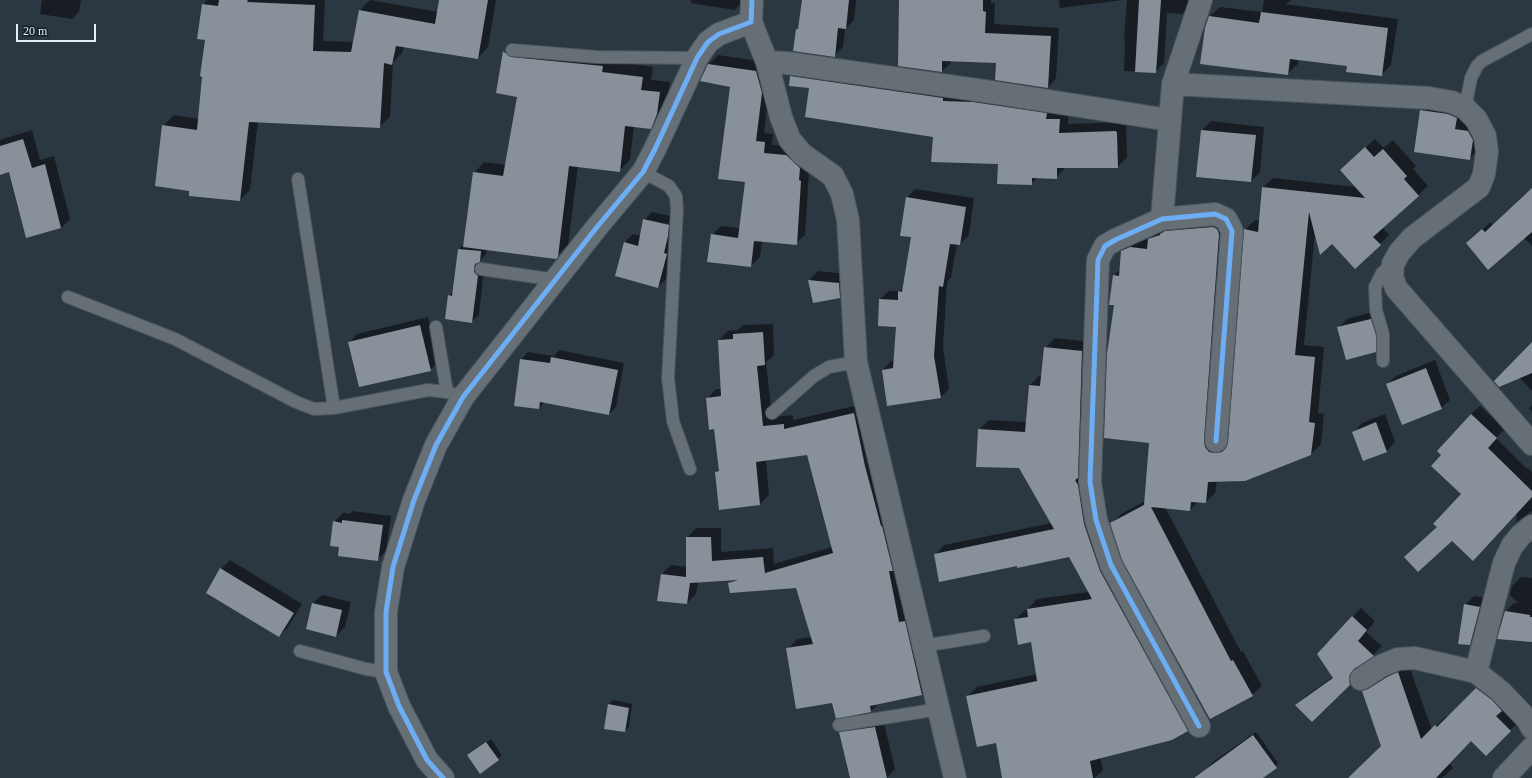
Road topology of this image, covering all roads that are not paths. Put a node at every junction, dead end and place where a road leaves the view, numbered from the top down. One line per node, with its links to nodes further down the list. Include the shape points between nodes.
1 (752, 0): 3 (street)
2 (1201, 0): 8 (street)
3 (751, 22): 6 (street, via 719,34 708,42); 7 (street)
4 (1532, 34): 9 (lane, via 1477,66 1471,78)
5 (512, 50): 6 (lane, via 597,57)
6 (698, 58): 11 (street)
7 (767, 62): 10 (street, via 991,92); 20 (street, via 781,117 790,140 802,154 833,176 842,194 848,220)
8 (1173, 84): 9 (street, via 1429,98 1452,102); 10 (street)
9 (1465, 108): 14 (street, via 1476,119 1485,136 1487,152 1479,187 1412,238)
10 (1169, 120): 13 (street)
11 (643, 172): 16 (street); 26 (lane, via 669,186 676,196 668,378 673,421)
12 (298, 180): 22 (lane)
13 (1162, 219): 24 (street, via 1215,214 1226,219 1232,231); 36 (street, via 1105,246 1098,260 1090,482 1096,520 1111,565)
14 (1393, 264): 19 (lane, via 1382,273 1374,287 1376,310 1383,334); 25 (street, via 1392,276 1396,288)
15 (480, 269): 16 (lane)
16 (556, 280): 21 (street)
17 (68, 297): 22 (lane, via 175,339 296,402 314,409)
18 (436, 327): 21 (lane)
19 (1383, 361)
20 (856, 362): 23 (lane, via 829,367 814,376); 29 (street)
21 (455, 395): 22 (lane, via 428,390); 31 (street, via 414,500 393,567 386,612)
22 (334, 408)
23 (772, 413)
24 (1216, 441)
25 (1532, 444)
26 (690, 469)
27 (1532, 526): 32 (street, via 1521,534 1504,563)
28 (984, 636): 29 (lane)
29 (924, 646): 34 (street)
30 (300, 651): 31 (lane)
31 (386, 672): 39 (street, via 399,706 427,760)
32 (1476, 672): 33 (street, via 1416,658 1398,659); 37 (street, via 1500,691)
33 (1361, 679)
34 (938, 709): 35 (lane); 40 (street)
35 (839, 725)
36 (1200, 726)
37 (1532, 728)
38 (1532, 748): 41 (street)
39 (443, 778)
40 (955, 778)
41 (1504, 778)

